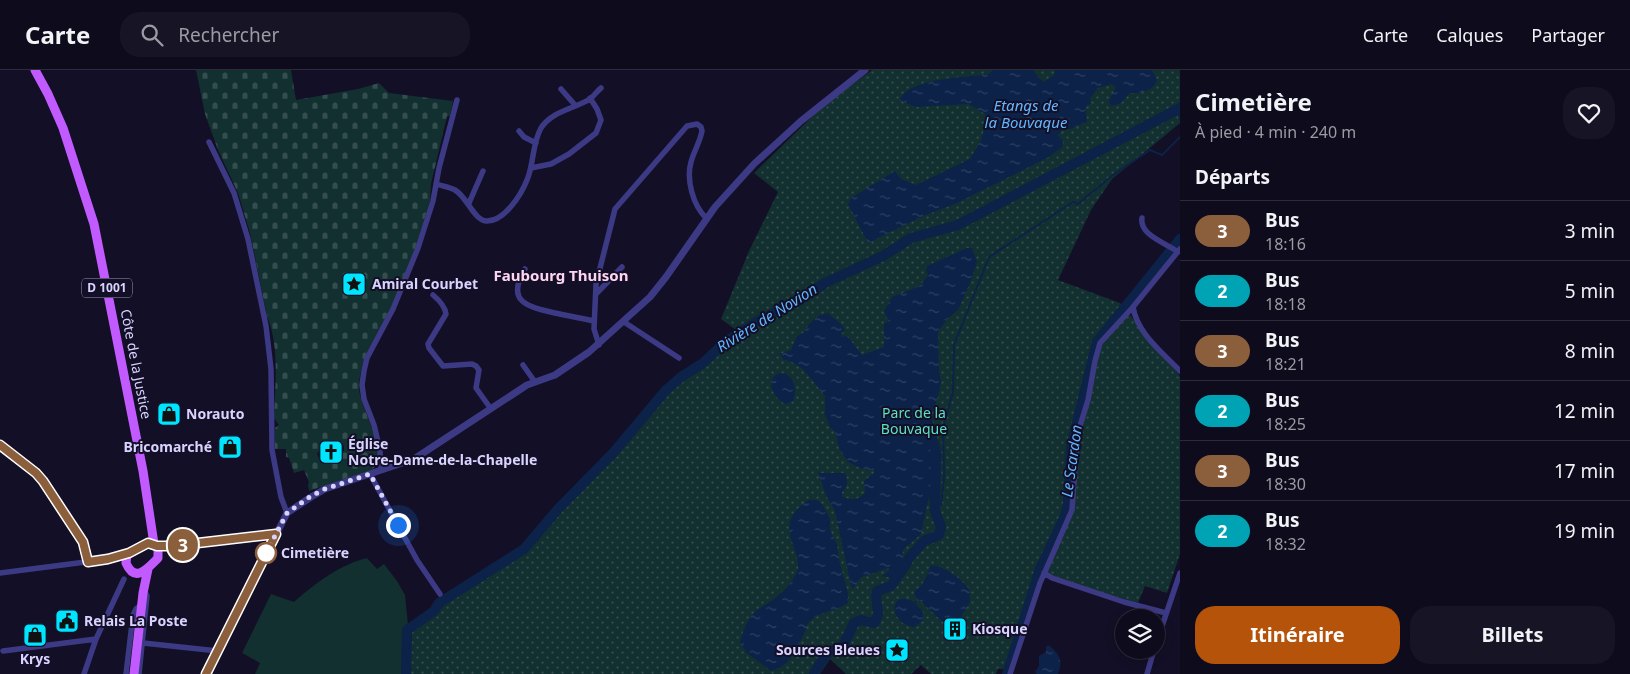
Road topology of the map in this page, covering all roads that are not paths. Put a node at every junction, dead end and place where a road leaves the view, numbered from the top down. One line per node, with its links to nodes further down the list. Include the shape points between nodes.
1 (35, 70): 36 (main road, Côte de la Justice / D 1001, via 63,128 94,224 143,471)
2 (865, 70): 15 (street, via 777,142)
3 (601, 88): 5 (street)
4 (561, 89): 7 (street)
5 (590, 98): 7 (street); 11 (street, via 601,120 596,133 551,164)
6 (457, 100): 13 (street)
7 (575, 105): 10 (street, via 548,120)
8 (519, 131): 10 (street, via 524,138)
9 (209, 142): 34 (street, via 234,193 248,240 266,326 271,369 272,450)
10 (536, 143): 11 (street)
11 (531, 168): 14 (street, via 528,180 514,202 494,221 476,217)
12 (483, 171): 14 (street)
13 (436, 184): 14 (street, via 454,190); 32 (street, via 408,276 367,358 364,371 364,399 380,450)
14 (469, 203)
15 (706, 218): 20 (street, via 699,211 691,189 689,172 702,131 697,124 692,124 614,209); 24 (street, via 666,277)
16 (1142, 218): 17 (street, via 1145,231)
17 (1176, 249): 22 (street)
18 (622, 267): 20 (street)
19 (525, 269): 23 (street, via 517,281 523,304)
20 (596, 294): 23 (street)
21 (433, 295): 30 (street, via 446,314 428,344 429,348 443,366 476,366 479,370 476,388)
22 (1133, 307): 28 (street, via 1144,332); 44 (street, via 1100,343 1077,441 1072,510)
23 (594, 321): 25 (street)
24 (624, 322): 25 (street); 26 (street)
25 (599, 345): 29 (street, via 573,364)
26 (679, 358)
27 (523, 365): 29 (street)
28 (1180, 371)
29 (535, 382): 30 (street)
30 (491, 409): 32 (street, via 414,458)
31 (0, 445): 39 (street, via 43,481 83,542)
32 (380, 470): 33 (street)
33 (370, 474): 34 (street, via 325,489); 48 (street, via 417,560)
34 (287, 513): 35 (street)
35 (276, 534): 36 (street); 55 (street)
36 (154, 548): 37 (main road); 41 (main road)
37 (129, 553): 38 (street); 40 (main road)
38 (108, 559): 39 (street); 40 (street)
39 (88, 562): 42 (street)
40 (127, 565): 43 (main road)
41 (148, 569): 43 (main road); 47 (main road)
42 (0, 573)
43 (136, 573): 47 (main road)
44 (1044, 573): 50 (street, via 1124,602); 62 (street)
45 (1180, 573): 50 (street)
46 (124, 579): 52 (street)
47 (143, 591): 49 (main road); 53 (street, via 147,596)
48 (440, 594)
49 (141, 605): 58 (street, via 133,615); 59 (main road)
50 (1166, 613): 51 (street)
51 (1165, 616)
52 (96, 639): 54 (street); 57 (street)
53 (143, 644): 55 (street); 60 (street)
54 (3, 651)
55 (218, 652): 61 (street)
56 (1151, 659): 63 (street)
57 (84, 674)
58 (126, 674)
59 (134, 674)
60 (139, 674)
61 (206, 674)
62 (1010, 674)
63 (1147, 674)

